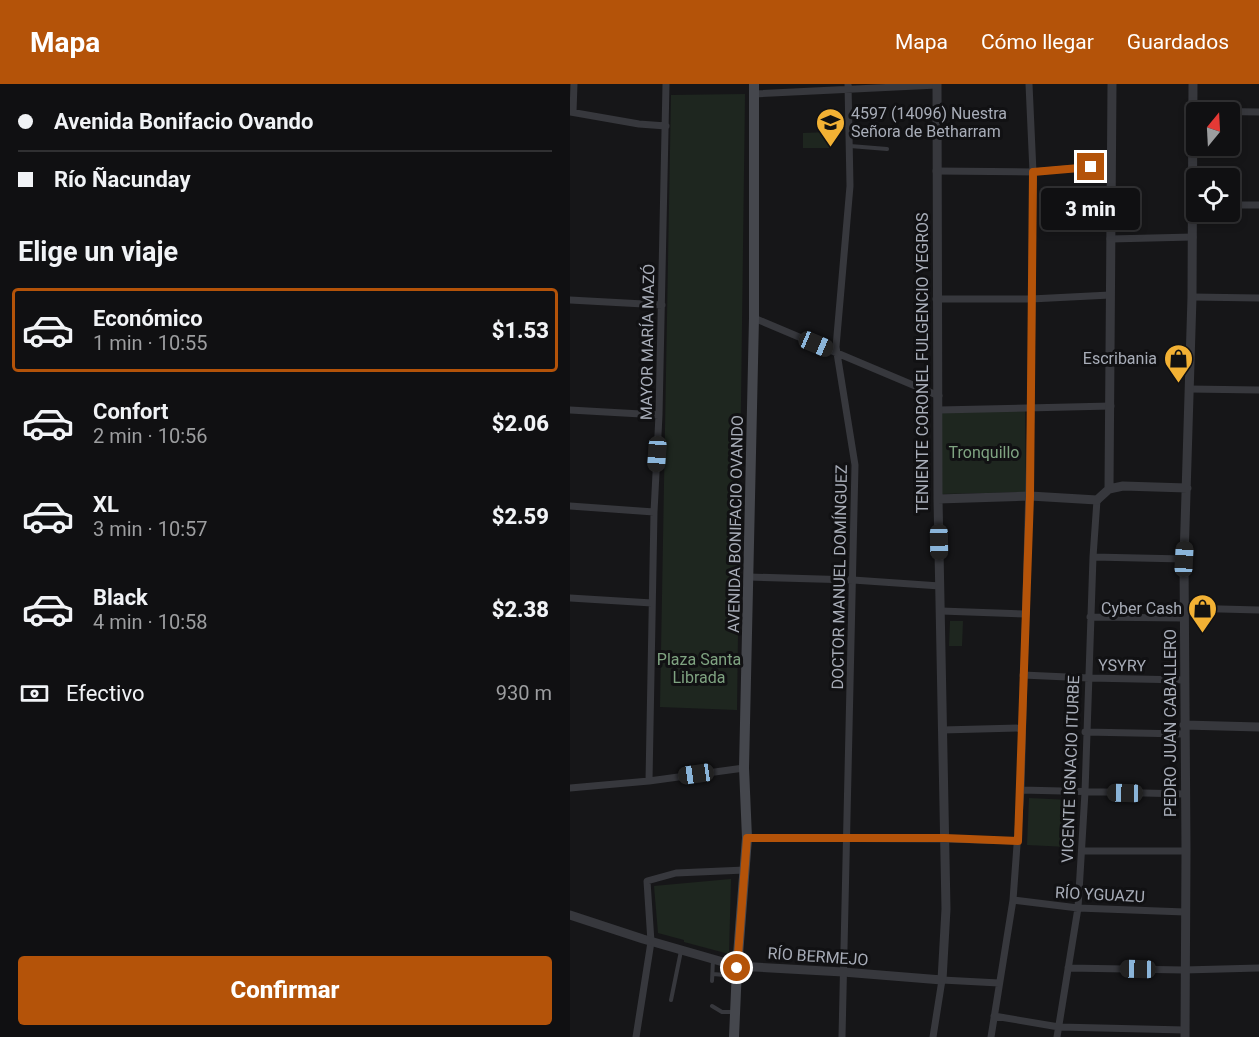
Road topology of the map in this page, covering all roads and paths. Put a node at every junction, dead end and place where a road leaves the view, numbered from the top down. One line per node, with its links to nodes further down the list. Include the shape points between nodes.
1 (574, 84): 10 (street)
2 (666, 84): 13 (street, MAYOR MARÍA MAZÓ)
3 (937, 84): 7 (street); 17 (street, TENIENTE CORONEL FULGENCIO YEGROS)
4 (1029, 84): 18 (street)
5 (1112, 84): 16 (street)
6 (1193, 84): 9 (street, PEDRO JUAN CABALLERO)
7 (848, 86): 8 (street); 14 (street, DOCTOR MANUEL DOMÍNGUEZ)
8 (754, 89): 31 (main road, AVENIDA BONIFACIO OVANDO)
9 (1193, 102)
10 (571, 112): 13 (street)
11 (1240, 112): 12 (street)
12 (1259, 112)
13 (666, 126): 30 (street, MAYOR MARÍA MAZÓ)
14 (849, 146): 15 (lane); 32 (street, DOCTOR MANUEL DOMÍNGUEZ, via 850,186)
15 (887, 149)
16 (1110, 165): 18 (street); 23 (street)
17 (936, 171): 18 (street); 29 (street, TENIENTE CORONEL FULGENCIO YEGROS)
18 (1033, 172): 27 (street)
19 (1240, 205): 20 (street)
20 (1259, 205)
21 (1194, 222): 22 (street, PEDRO JUAN CABALLERO)
22 (1193, 237): 23 (street); 25 (street, PEDRO JUAN CABALLERO)
23 (1110, 238): 24 (street)
24 (1110, 295): 27 (street); 36 (street)
25 (1192, 297): 26 (street); 33 (street, PEDRO JUAN CABALLERO)
26 (1259, 298)
27 (1031, 299): 29 (street); 37 (street)
28 (570, 300): 30 (street)
29 (936, 300): 35 (street, TENIENTE CORONEL FULGENCIO YEGROS)
30 (662, 305): 40 (street, MAYOR MARÍA MAZÓ)
31 (754, 318): 32 (street); 50 (main road, AVENIDA BONIFACIO OVANDO)
32 (837, 353): 35 (street); 51 (street, DOCTOR MANUEL DOMÍNGUEZ, via 855,456)
33 (1190, 389): 34 (street); 41 (street, PEDRO JUAN CABALLERO)
34 (1259, 390)
35 (939, 396): 39 (street, TENIENTE CORONEL FULGENCIO YEGROS)
36 (1111, 406): 37 (street); 42 (street)
37 (1031, 407): 39 (street); 43 (street)
38 (570, 410): 40 (street)
39 (939, 410): 44 (street, TENIENTE CORONEL FULGENCIO YEGROS)
40 (659, 415): 47 (street, MAYOR MARÍA MAZÓ)
41 (1187, 488): 42 (street); 49 (street, PEDRO JUAN CABALLERO)
42 (1109, 489): 45 (street)
43 (1030, 496): 44 (street); 45 (street); 58 (street)
44 (938, 499): 52 (street, TENIENTE CORONEL FULGENCIO YEGROS)
45 (1097, 500): 48 (street, VICENTE IGNACIO ITURBE)
46 (570, 506): 47 (street)
47 (654, 512): 54 (street, MAYOR MARÍA MAZÓ)
48 (1093, 557): 49 (street); 59 (street, VICENTE IGNACIO ITURBE)
49 (1184, 559): 57 (street, PEDRO JUAN CABALLERO)
50 (749, 577): 51 (street); 68 (main road, AVENIDA BONIFACIO OVANDO)
51 (853, 580): 52 (street); 76 (street, DOCTOR MANUEL DOMÍNGUEZ)
52 (940, 586): 55 (street, TENIENTE CORONEL FULGENCIO YEGROS)
53 (570, 598): 54 (street)
54 (652, 603): 69 (street, MAYOR MARÍA MAZÓ)
55 (941, 610): 58 (street); 65 (street, TENIENTE CORONEL FULGENCIO YEGROS)
56 (1259, 610): 57 (street)
57 (1184, 613): 59 (street); 62 (street, PEDRO JUAN CABALLERO)
58 (1026, 614): 60 (street)
59 (1090, 617): 61 (street, VICENTE IGNACIO ITURBE)
60 (1023, 675): 61 (street, YSYRY); 64 (street)
61 (1089, 678): 62 (street, YSYRY); 67 (street, VICENTE IGNACIO ITURBE)
62 (1185, 680): 66 (street, PEDRO JUAN CABALLERO)
63 (1259, 727): 66 (street)
64 (1021, 728): 65 (street); 71 (street)
65 (942, 729): 75 (street, TENIENTE CORONEL FULGENCIO YEGROS)
66 (1184, 730): 67 (street); 73 (street, PEDRO JUAN CABALLERO)
67 (1085, 732): 72 (street, VICENTE IGNACIO ITURBE)
68 (744, 768): 69 (street); 74 (main road, AVENIDA BONIFACIO OVANDO)
69 (649, 781): 70 (street)
70 (570, 788)
71 (1021, 790): 72 (street); 77 (street)
72 (1085, 792): 73 (street); 78 (street, VICENTE IGNACIO ITURBE)
73 (1185, 794): 79 (street, PEDRO JUAN CABALLERO)
74 (747, 838): 76 (street); 80 (main road, AVENIDA BONIFACIO OVANDO)
75 (945, 838): 76 (street); 77 (street); 94 (street, TENIENTE CORONEL FULGENCIO YEGROS)
76 (847, 839): 92 (street, DOCTOR MANUEL DOMÍNGUEZ)
77 (1018, 841): 81 (street)
78 (1082, 851): 79 (street); 82 (street, VICENTE IGNACIO ITURBE)
79 (1186, 851): 83 (street, PEDRO JUAN CABALLERO)
80 (745, 870): 85 (street, via 676,873 650,879 646,884); 91 (main road, AVENIDA BONIFACIO OVANDO)
81 (1013, 900): 82 (street, RÍO YGUAZU); 96 (street)
82 (1078, 908): 83 (street, RÍO YGUAZU); 88 (street, VICENTE IGNACIO ITURBE)
83 (1185, 912): 90 (street, PEDRO JUAN CABALLERO)
84 (570, 915): 85 (street, RÍO BERMEJO)
85 (651, 942): 86 (street, RÍO BERMEJO); 103 (street)
86 (681, 950): 87 (street, RÍO BERMEJO); 97 (lane)
87 (713, 960): 91 (street, RÍO BERMEJO); 93 (lane)
88 (1068, 968): 90 (street); 101 (street, VICENTE IGNACIO ITURBE)
89 (1259, 968): 90 (street)
90 (1184, 970): 102 (street, PEDRO JUAN CABALLERO)
91 (737, 971): 92 (street, RÍO BERMEJO); 93 (lane); 99 (main road, AVENIDA BONIFACIO OVANDO)
92 (843, 972): 94 (street, RÍO BERMEJO); 105 (street, DOCTOR MANUEL DOMÍNGUEZ)
93 (713, 974): 95 (lane)
94 (942, 980): 96 (street, RÍO BERMEJO); 106 (street, TENIENTE CORONEL FULGENCIO YEGROS)
95 (712, 981)
96 (999, 983): 100 (street)
97 (671, 1000)
98 (712, 1006): 99 (lane, via 722,1012)
99 (735, 1012): 104 (main road, AVENIDA BONIFACIO OVANDO)
100 (994, 1016): 101 (street); 107 (street)
101 (1059, 1027): 102 (street); 108 (street, VICENTE IGNACIO ITURBE)
102 (1185, 1033)
103 (636, 1037)
104 (734, 1037)
105 (842, 1037)
106 (933, 1037)
107 (991, 1037)
108 (1058, 1037)

